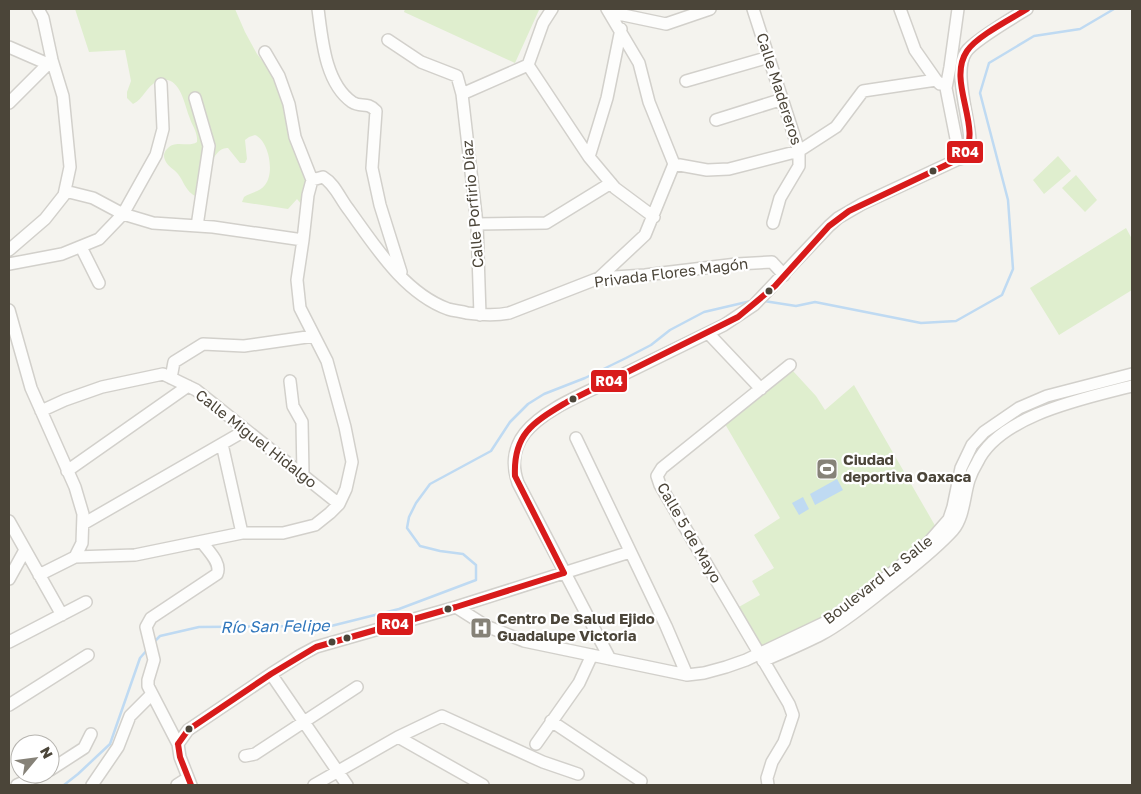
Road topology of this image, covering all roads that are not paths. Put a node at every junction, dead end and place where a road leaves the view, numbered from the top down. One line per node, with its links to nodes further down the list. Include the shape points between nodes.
1 (38, 9): 15 (street, via 43,18)
2 (318, 9): 44 (street, via 328,66 343,94 354,103 371,105 376,111 372,168)
3 (710, 9): 8 (street, via 666,24)
4 (753, 9): 14 (street, Calle Madereros)
5 (900, 9): 17 (street, via 915,50)
6 (958, 9): 20 (street)
7 (549, 10): 16 (street)
8 (608, 10): 10 (street)
9 (1020, 11): 28 (street, via 966,51 962,79 970,140 968,150)
10 (621, 30): 27 (street); 29 (street, via 639,63 649,102)
11 (388, 40): 21 (street, via 422,62 457,76)
12 (9, 47): 15 (street)
13 (265, 52): 30 (street, via 279,76 289,104 295,137)
14 (769, 56): 18 (street); 23 (street, Calle Madereros)
15 (50, 62): 24 (street); 32 (street, via 63,96 70,167)
16 (528, 65): 21 (street); 27 (street)
17 (936, 80): 20 (street); 26 (street, via 864,91 836,127)
18 (686, 81)
19 (161, 84): 33 (street, via 163,129 156,155)
20 (946, 88): 28 (street)
21 (462, 94): 35 (street, Calle Porfirio Díaz)
22 (195, 98): 37 (street, via 209,146)
23 (783, 100): 25 (street); 26 (street, Calle Madereros)
24 (9, 103)
25 (716, 120)
26 (799, 151): 29 (street, via 729,170); 36 (street, Calle Madereros, via 799,166 780,198)
27 (589, 158): 31 (street)
28 (960, 159): 42 (street, via 849,211 829,226)
29 (674, 164): 34 (street)
30 (312, 180): 38 (street); 44 (street, Privada Flores Magón, via 323,177 330,181)
31 (611, 183): 34 (street); 35 (street, via 546,223)
32 (65, 190): 33 (street, via 93,198); 40 (street, via 45,219)
33 (123, 214): 37 (street, via 153,223); 39 (street, via 99,239)
34 (654, 217): 43 (street, via 645,235)
35 (477, 224): 47 (street, Calle Porfirio Díaz)
36 (773, 224)
37 (197, 226): 38 (street)
38 (303, 240): 49 (street, via 296,280 300,308)
39 (82, 247): 41 (street); 45 (street)
40 (9, 250)
41 (9, 264)
42 (784, 275): 43 (street, Privada Flores Magón, via 772,262); 48 (street, via 754,305)
43 (599, 278): 47 (street, Privada Flores Magón, via 509,313)
44 (403, 279): 47 (street, Privada Flores Magón, via 425,297 448,309)
45 (99, 283)
46 (9, 310): 57 (street, via 31,388)
47 (480, 315)
48 (708, 333): 56 (street); 71 (street, via 567,402 533,425 521,439 514,458 515,476)
49 (314, 336): 52 (street, via 244,346 203,344 174,362); 63 (street, via 327,362 352,462)
50 (790, 365): 56 (street, Calle 5 de Mayo)
51 (1132, 374): 80 (street, Boulevard La Salle, via 1047,396 1019,408 984,432 972,446 961,468 949,519 928,543 828,621)
52 (171, 378): 54 (street, Calle Miguel Hidalgo); 57 (street, Calle Miguel Hidalgo, via 164,374 102,387)
53 (290, 381): 62 (street, via 293,406 302,422)
54 (188, 386): 58 (street, Calle Miguel Hidalgo); 61 (street)
55 (1132, 386): 80 (street, Boulevard La Salle, via 1032,415 997,438 978,460 954,529 932,551 823,634)
56 (761, 389): 80 (street, Calle 5 de Mayo, via 662,468 657,476)
57 (41, 411): 61 (street)
58 (246, 430): 60 (street); 62 (street, Calle Miguel Hidalgo)
59 (576, 438): 69 (street)
60 (222, 444): 65 (street); 66 (street)
61 (67, 471): 65 (street, via 75,487)
62 (303, 475): 63 (street, Calle Miguel Hidalgo)
63 (339, 504): 66 (street, via 315,525 283,533)
64 (9, 521): 68 (street)
65 (83, 524): 70 (street, via 82,543)
66 (242, 533): 67 (street)
67 (202, 542): 70 (street, via 135,555); 85 (street, via 218,564 218,572 146,624 154,654 148,683)
68 (25, 550): 72 (street); 73 (street)
69 (630, 552): 71 (street); 83 (street)
70 (75, 557): 72 (street)
71 (564, 572): 75 (street); 81 (street)
72 (39, 575): 76 (street)
73 (9, 579)
74 (86, 602): 76 (street)
75 (456, 607): 79 (street, via 486,626 524,641); 82 (street, via 316,647)
76 (62, 614): 77 (street)
77 (9, 642)
78 (88, 655): 86 (street)
79 (592, 655): 81 (street); 87 (street, via 579,683)
80 (761, 658): 83 (street); 104 (street, Calle 5 de Mayo, via 793,715 784,742 772,762)
81 (610, 659): 83 (street)
82 (271, 674): 88 (street); 91 (street, via 188,730)
83 (687, 675)
84 (357, 687): 88 (street)
85 (152, 694): 91 (street); 99 (street, via 130,716 118,747)
86 (9, 706)
87 (551, 721): 92 (street); 97 (street)
88 (304, 722): 93 (street, via 255,754); 95 (street)
89 (91, 734): 94 (street, via 84,748)
90 (398, 737): 95 (street); 96 (street, via 442,716 543,762); 103 (street)
91 (178, 744): 98 (street)
92 (536, 744)
93 (245, 756)
94 (60, 764)
95 (338, 773): 101 (street); 102 (street)
96 (578, 774)
97 (642, 781)
98 (190, 782): 100 (street)
99 (92, 785)
100 (178, 785)
101 (314, 785)
102 (347, 785)
103 (483, 785)
104 (768, 785)

